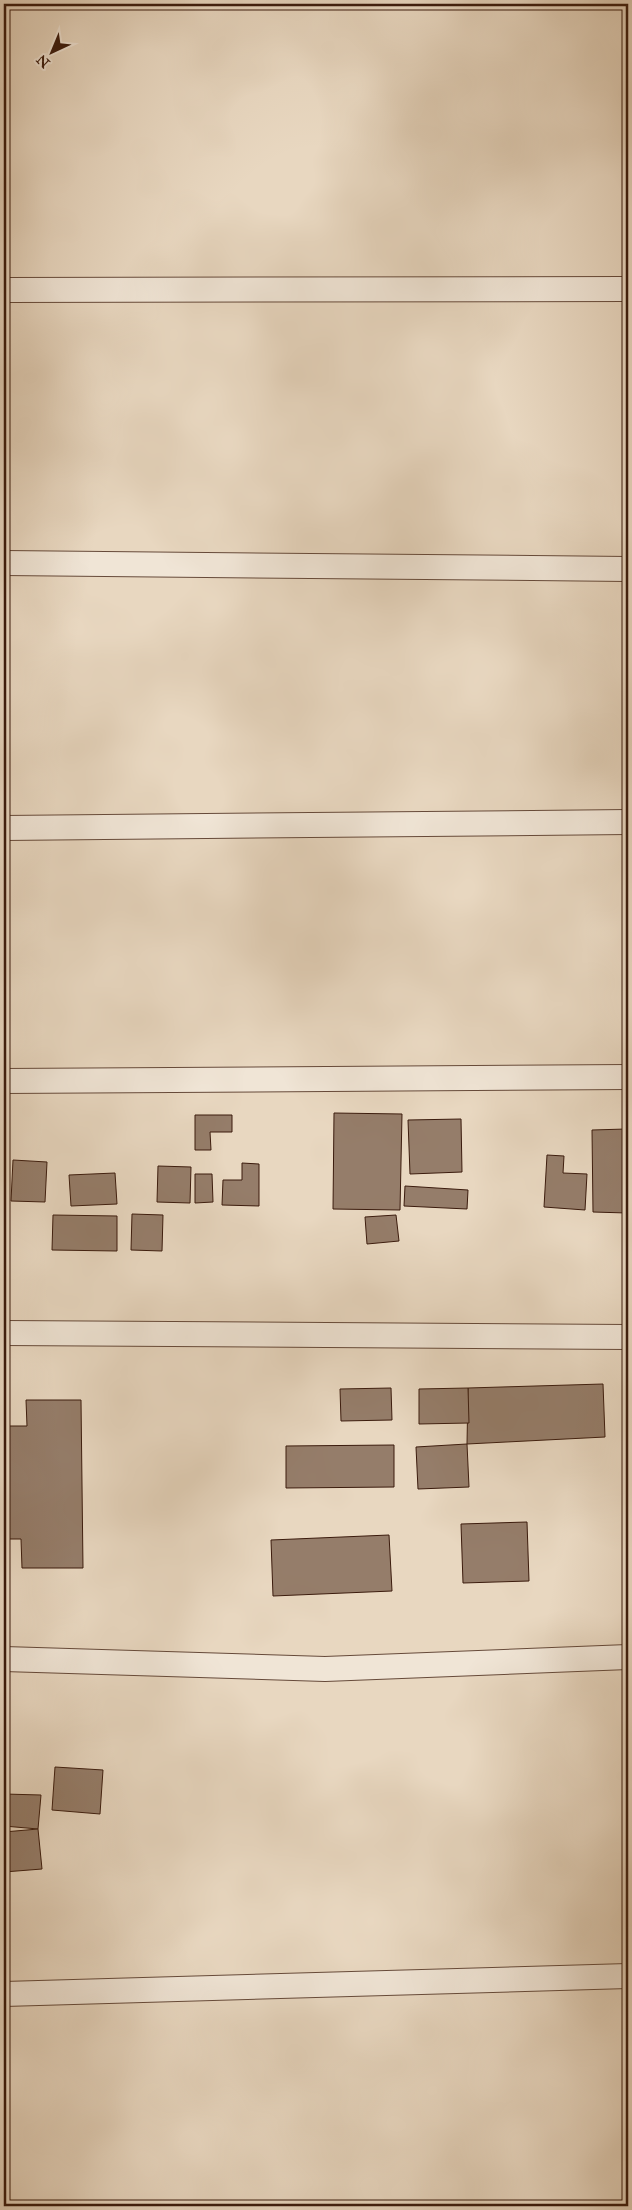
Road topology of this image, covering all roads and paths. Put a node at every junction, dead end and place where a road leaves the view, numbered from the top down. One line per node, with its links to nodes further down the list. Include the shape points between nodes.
1 (628, 288): 2 (street)
2 (4, 290)
3 (4, 563): 4 (street)
4 (628, 569)
5 (628, 822): 6 (street)
6 (4, 828)
7 (628, 1077): 8 (street)
8 (4, 1082)
9 (4, 1334): 10 (street)
10 (628, 1337)
11 (628, 1657): 12 (street, via 325,1669)
12 (4, 1659)
13 (628, 1976): 14 (street)
14 (4, 1994)

